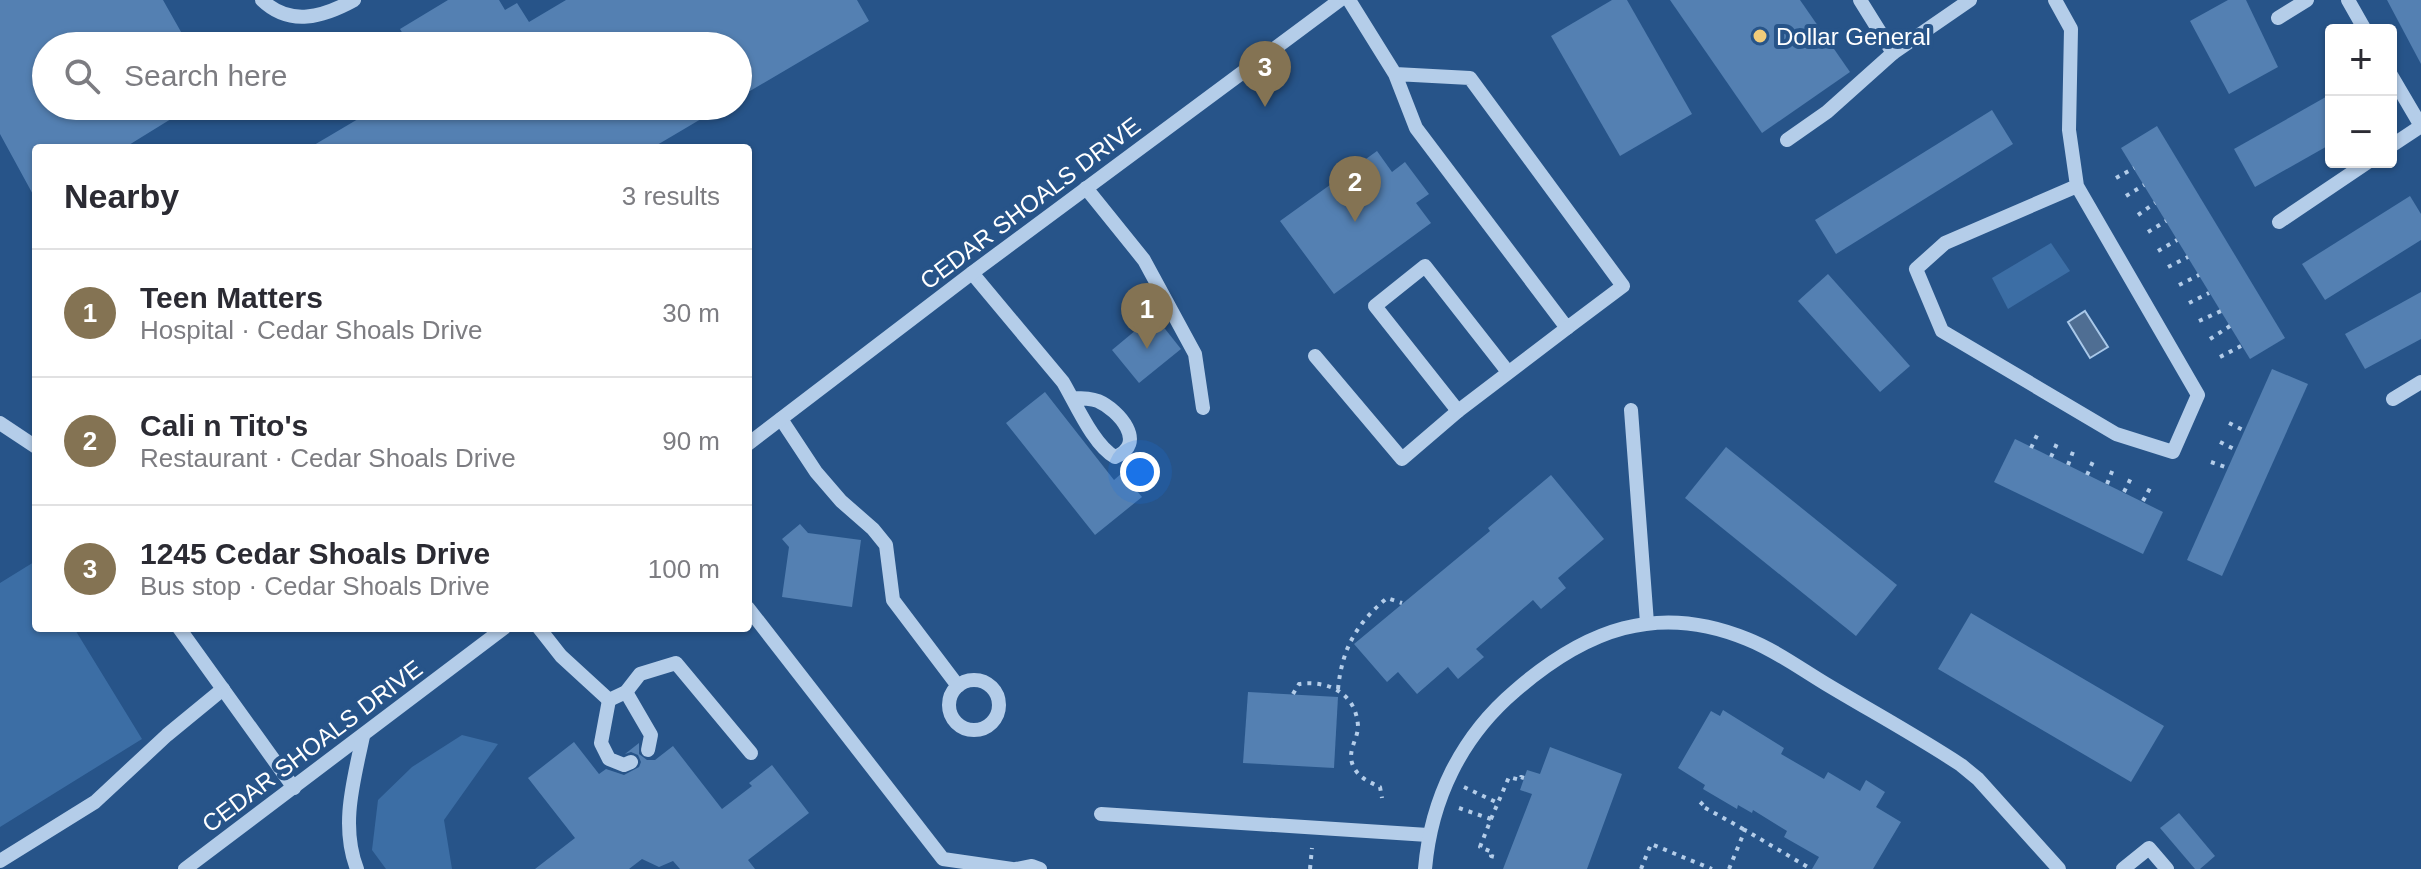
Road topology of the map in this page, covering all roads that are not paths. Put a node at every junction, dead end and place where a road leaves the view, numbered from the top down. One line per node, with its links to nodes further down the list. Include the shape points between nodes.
1 (262, 0): 2 (street, via 274,11 303,17)
2 (354, 0)
3 (1340, 0): 20 (street, CEDAR SHOALS DRIVE)
4 (1349, 0): 13 (street)
5 (1860, 0): 12 (street)
6 (1970, 0): 12 (street)
7 (2055, 0): 19 (street, via 2071,29 2069,130)
8 (2307, 0): 10 (street)
9 (2348, 0): 11 (street)
10 (2278, 18)
11 (2362, 24)
12 (1893, 53): 16 (street)
13 (1395, 74): 23 (street, via 1416,128); 23 (street, via 1470,78 1623,286)
14 (2397, 85): 15 (street)
15 (2421, 126): 17 (street)
16 (1787, 140)
17 (2397, 142)
18 (2359, 168): 21 (street)
19 (2077, 186): 19 (street, via 1945,243 1916,269 1942,331 2116,434 2173,452 2198,395)
20 (1086, 188): 22 (street, CEDAR SHOALS DRIVE); 29 (street, via 1144,260 1195,354)
21 (2279, 222)
22 (972, 273): 27 (street); 32 (street, CEDAR SHOALS DRIVE)
23 (1567, 328): 25 (street)
24 (1315, 356): 31 (street, via 1402,459)
25 (1508, 372): 31 (street); 31 (street, via 1425,266 1375,306)
26 (2421, 382): 28 (street)
27 (1072, 398): 27 (street, via 1105,452 1115,457 1128,448 1129,428 1108,407)
28 (2393, 399)
29 (1203, 408)
30 (1631, 410): 37 (street)
31 (1458, 411)
32 (781, 419): 34 (street, CEDAR SHOALS DRIVE); 41 (street, via 816,472 886,545 893,600)
33 (0, 423): 35 (street)
34 (752, 441)
35 (32, 444)
36 (752, 613): 53 (street)
37 (1647, 623): 51 (street, via 1615,629 1575,647 1541,668 1497,707 1447,779); 60 (street, via 1709,626 1749,639 1937,749 1978,779)
38 (182, 632): 42 (street)
39 (499, 632): 45 (street, CEDAR SHOALS DRIVE)
40 (542, 632): 44 (street)
41 (958, 686)
42 (223, 689): 49 (street); 52 (street, via 95,802)
43 (626, 692): 44 (street); 46 (street, via 651,735); 47 (street, via 640,674 676,663)
44 (609, 700): 48 (street, via 601,743 609,759)
45 (363, 736): 49 (street, CEDAR SHOALS DRIVE); 55 (street, via 348,838)
46 (648, 750)
47 (751, 753)
48 (631, 762)
49 (294, 788): 54 (street, CEDAR SHOALS DRIVE)
50 (1101, 814): 51 (street)
51 (1428, 835): 59 (street)
52 (0, 861)
53 (947, 866): 56 (street); 57 (street)
54 (185, 869)
55 (357, 869)
56 (958, 869)
57 (1014, 869): 58 (street)
58 (1040, 869)
59 (1425, 869)
60 (2059, 869)
61 (2123, 869): 62 (street, via 2149,848)
62 (2167, 869)

